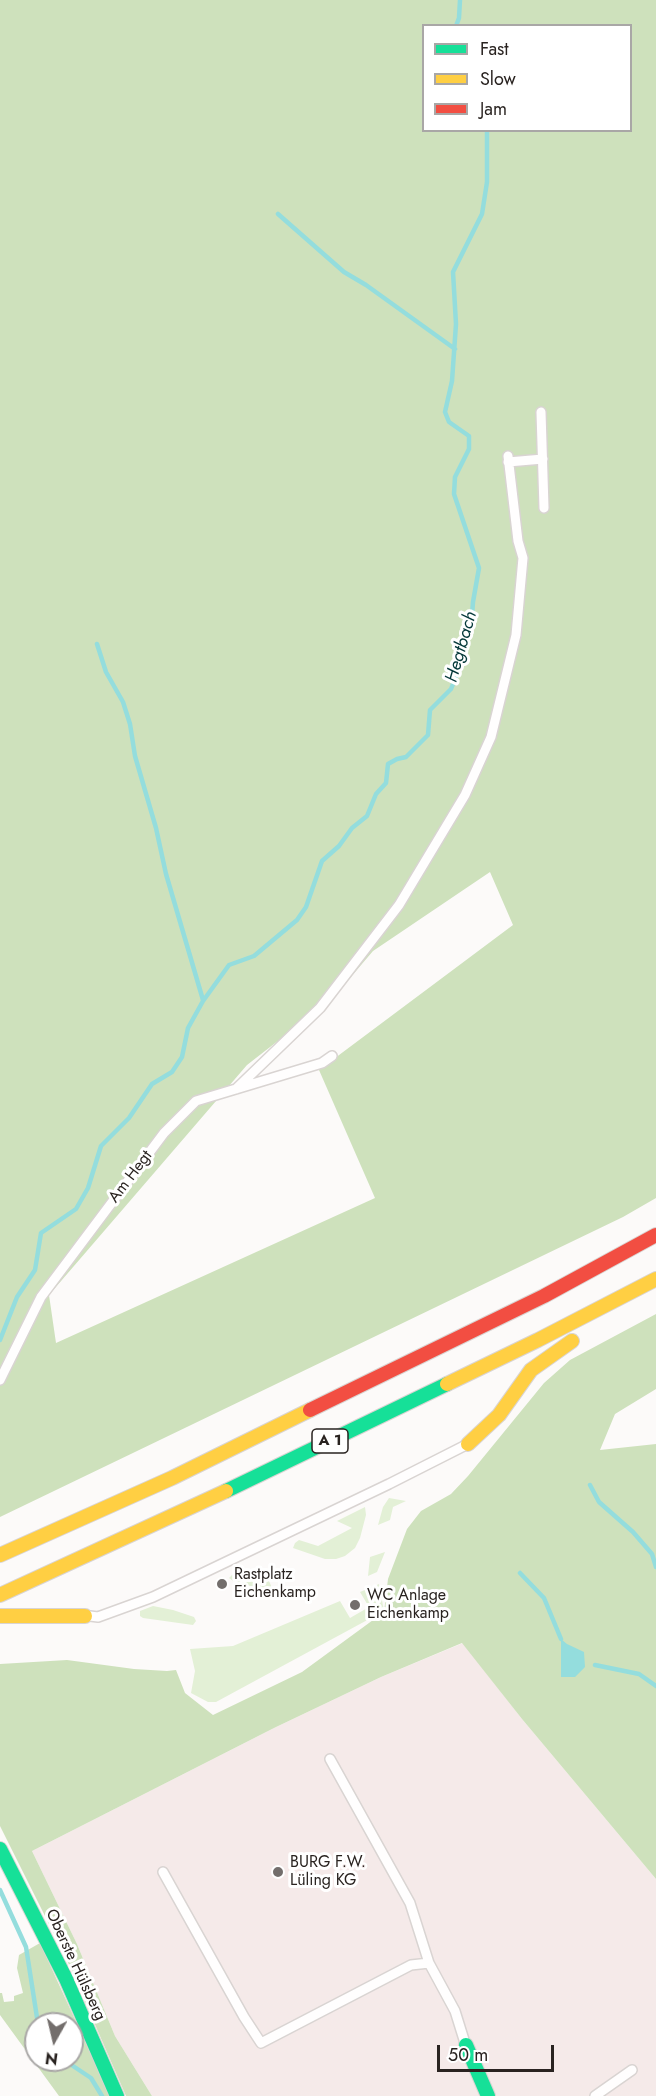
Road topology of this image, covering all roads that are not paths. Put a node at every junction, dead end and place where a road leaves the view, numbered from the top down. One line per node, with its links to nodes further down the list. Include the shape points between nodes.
1 (541, 412): 2 (lane)
2 (543, 459): 3 (lane); 5 (lane, via 508,459 523,558 516,635 491,737 465,795 399,905 320,1008)
3 (544, 508)
4 (332, 1056): 5 (lane, Am Hegt, via 322,1063)
5 (236, 1089): 8 (lane, Am Hegt, via 196,1101 164,1132 41,1297)
6 (656, 1235): 10 (main road, A 1, via 544,1296 193,1468)
7 (656, 1280): 9 (main road, via 531,1370 499,1415); 11 (main road, A 1, via 189,1509)
8 (0, 1380)
9 (468, 1444): 13 (lane, via 153,1597 98,1617)
10 (0, 1555)
11 (0, 1595)
12 (0, 1616): 13 (main road)
13 (85, 1616)
14 (330, 1759): 17 (lane, via 410,1904)
15 (0, 1849): 20 (main road, Oberste Hülsberg, via 66,1979)
16 (163, 1872): 17 (lane, via 261,2043 411,1965)
17 (429, 1963): 18 (lane, via 455,2012)
18 (466, 2045): 21 (main road)
19 (632, 2070): 22 (lane)
20 (117, 2096)
21 (488, 2096)
22 (595, 2096)

